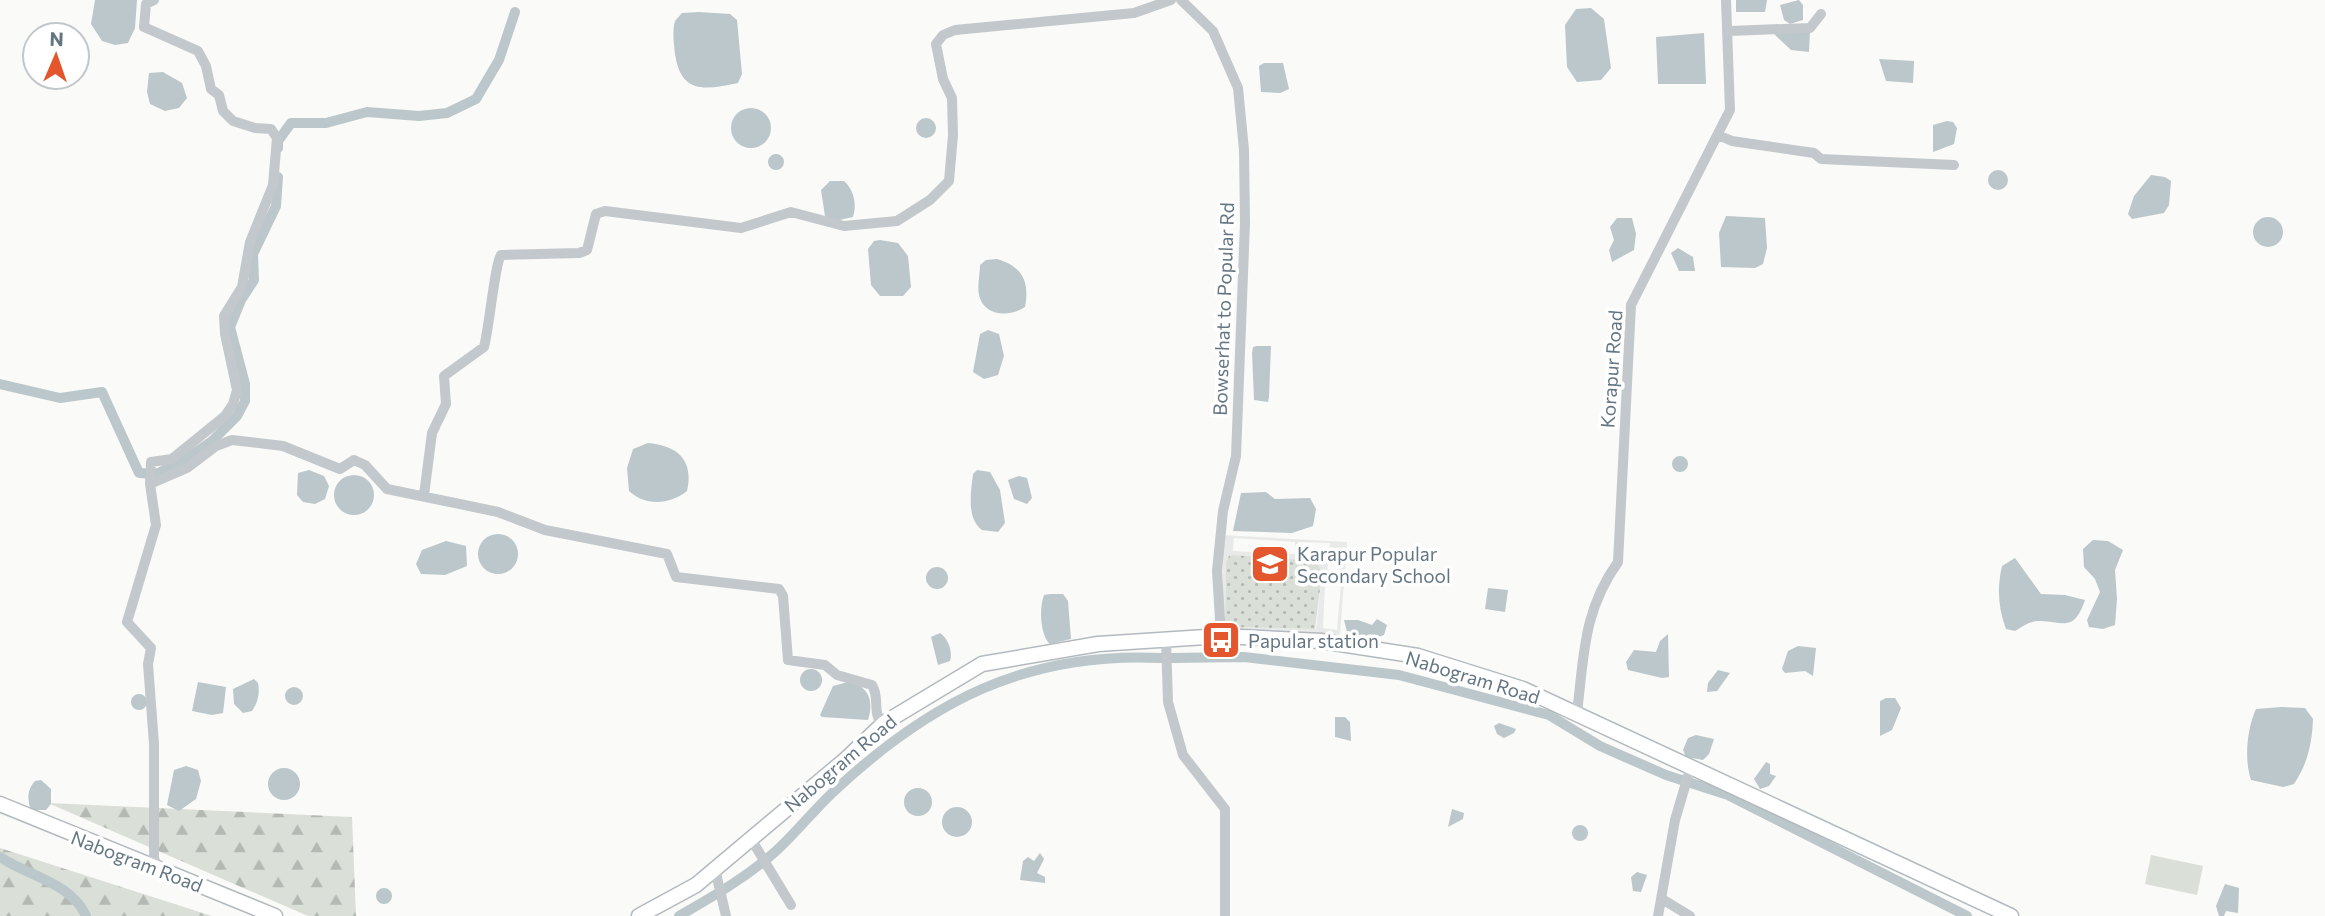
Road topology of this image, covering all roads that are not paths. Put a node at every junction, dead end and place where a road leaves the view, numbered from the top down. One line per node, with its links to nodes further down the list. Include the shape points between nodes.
1 (155, 0): 9 (street, via 146,4 144,27 198,51 223,111 237,124 271,129 277,138 273,185 250,242 242,287 224,316 237,390 233,404 225,416 172,459 150,462)
2 (1171, 0): 10 (street, via 1134,13 955,30 943,35 936,44 952,98 948,181 930,200 897,221 844,226 791,212 741,228 605,211 596,214 587,250 501,255 484,346 444,376 446,404 432,433)
3 (1181, 0): 11 (street, Bowserhat to Popular Rd, via 1213,31 1238,88 1244,150 1236,456 1223,511 1217,571)
4 (1726, 0): 6 (street, Korapur Road)
5 (1821, 14): 6 (street, via 1810,28)
6 (1729, 30): 7 (street, Korapur Road, via 1730,110)
7 (1718, 135): 8 (street, via 1814,152 1821,159); 13 (street, Korapur Road, via 1631,305 1618,562 1590,614)
8 (1954, 165)
9 (150, 484): 10 (street, via 232,440 283,446 340,470 354,460 365,465 387,489); 19 (street, via 156,525 127,622 150,648 154,859)
10 (424, 495): 14 (street, via 498,512 545,530 667,554 676,577 779,589 788,660 825,666 837,675 872,685)
11 (1221, 636): 12 (main road, Nabogram Road); 13 (main road, Nabogram Road, via 1321,641 1418,656 1523,689)
12 (1167, 640): 14 (main road, Nabogram Road, via 1098,644 982,664); 26 (street, via 1168,702 1183,755 1225,809)
13 (1577, 713): 15 (main road, Nabogram Road)
14 (882, 725): 17 (main road, Nabogram Road)
15 (1691, 766): 20 (street, via 1675,820); 29 (main road, Nabogram Road)
16 (0, 804): 19 (main road, Nabogram Road)
17 (751, 839): 18 (main road, Nabogram Road); 21 (street)
18 (715, 869): 24 (main road, Nabogram Road, via 696,885); 25 (street)
19 (160, 870): 22 (main road, Nabogram Road)
20 (1662, 899): 27 (street); 28 (street)
21 (791, 905)
22 (254, 911): 23 (main road, Nabogram Road)
23 (275, 916)
24 (639, 916)
25 (726, 916)
26 (1225, 916)
27 (1658, 916)
28 (1690, 916)
29 (2011, 916)

